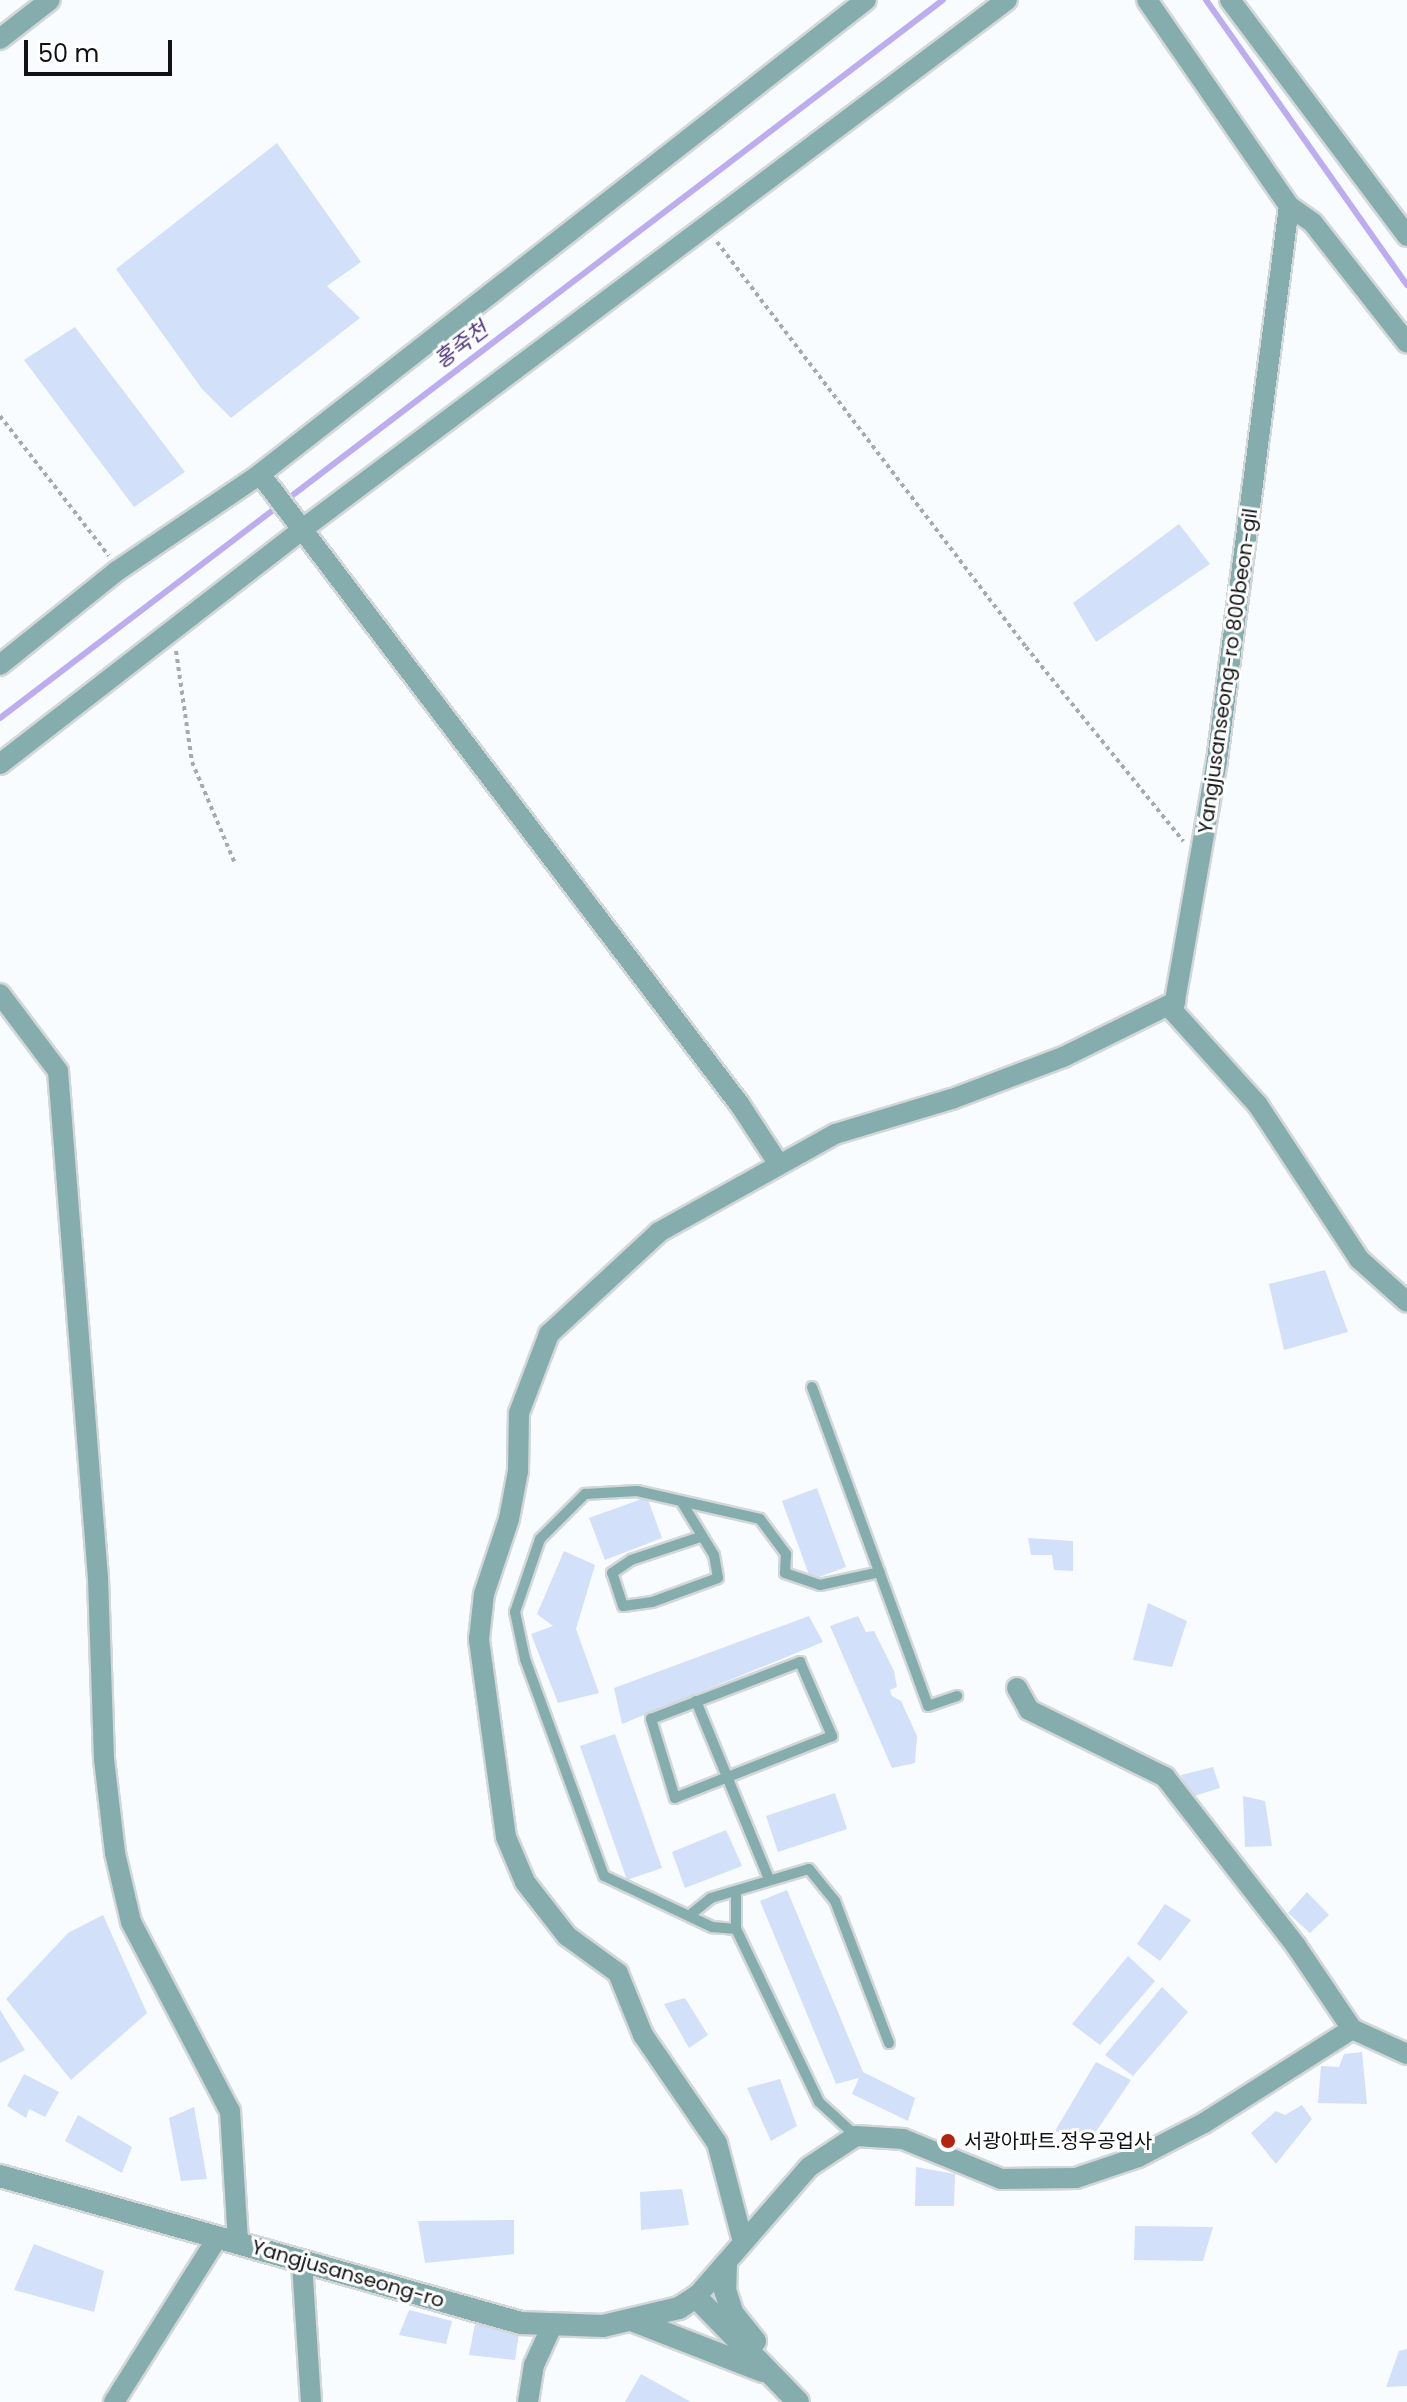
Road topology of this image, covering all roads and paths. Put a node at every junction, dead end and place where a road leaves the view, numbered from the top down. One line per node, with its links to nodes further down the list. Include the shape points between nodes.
1 (50, 0): 6 (street)
2 (866, 0): 12 (street)
3 (1007, 0): 8 (street)
4 (1147, 0): 7 (street)
5 (1230, 0): 9 (street)
6 (0, 39)
7 (1289, 206): 10 (street, via 1313,223); 19 (street, Yangjusanseong-ro 800beon-gil)
8 (706, 227): 13 (street); 19 (path, via 1026,647)
9 (1407, 236)
10 (1407, 343)
11 (0, 416): 14 (path)
12 (260, 474): 13 (street); 14 (street)
13 (300, 531): 15 (street); 22 (street, via 337,572 740,1105)
14 (117, 571): 16 (street)
15 (174, 629): 17 (street); 18 (path, via 192,762)
16 (0, 665)
17 (0, 764)
18 (234, 861)
19 (1201, 862): 21 (street, Yangjusanseong-ro 800beon-gil)
20 (0, 994): 41 (street, via 58,1071 98,1578 104,1759 115,1853 131,1922 230,2111)
21 (1175, 1002): 22 (street, via 1063,1057 952,1099 835,1134); 23 (street, via 1173,1011 1258,1105 1359,1259)
22 (778, 1163): 42 (street, via 739,1191 659,1232 549,1334 519,1413 518,1471 509,1519 484,1594 479,1639 506,1837 525,1882 567,1936 618,1973 643,2035 717,2143)
23 (1407, 1302)
24 (812, 1387): 27 (lane, via 870,1558)
25 (681, 1501): 26 (lane); 27 (lane, via 760,1519 786,1554 785,1573 820,1585); 34 (lane, via 637,1491 585,1494 540,1539 515,1612 525,1659 604,1876)
26 (700, 1537): 26 (lane, via 631,1560 612,1573 623,1606 652,1602 718,1578 714,1555)
27 (880, 1572): 29 (lane, via 928,1706)
28 (1017, 1688): 36 (street, via 1029,1710 1165,1777 1296,1946)
29 (957, 1696)
30 (696, 1701): 31 (lane); 31 (lane, via 651,1719 675,1798); 31 (lane, via 800,1662 832,1736)
31 (725, 1778): 32 (lane)
32 (769, 1879): 33 (lane); 37 (lane, via 809,1869 835,1901)
33 (736, 1893): 34 (lane, via 711,1898); 35 (lane)
34 (690, 1915): 35 (lane, via 712,1927)
35 (736, 1929): 39 (lane, via 819,2102)
36 (1352, 2029): 38 (street); 39 (street, via 1204,2123 1138,2157 1076,2178 1001,2179 903,2139)
37 (889, 2043)
38 (1407, 2054)
39 (856, 2136): 42 (street, Yangjusanseong-ro, via 809,2167)
40 (0, 2176): 41 (street, Yangjusanseong-ro)
41 (228, 2240): 43 (street, Yangjusanseong-ro); 49 (street)
42 (743, 2242): 44 (street, Yangjusanseong-ro)
43 (302, 2263): 47 (street, Yangjusanseong-ro); 50 (street)
44 (726, 2264): 45 (street, Yangjusanseong-ro); 48 (street, via 725,2290 733,2314)
45 (696, 2297): 46 (street, Yangjusanseong-ro); 48 (street)
46 (634, 2321): 47 (street, Yangjusanseong-ro); 48 (street)
47 (551, 2328): 51 (street, via 534,2365)
48 (777, 2375): 52 (street)
49 (114, 2402)
50 (311, 2402)
51 (528, 2402)
52 (798, 2402)

